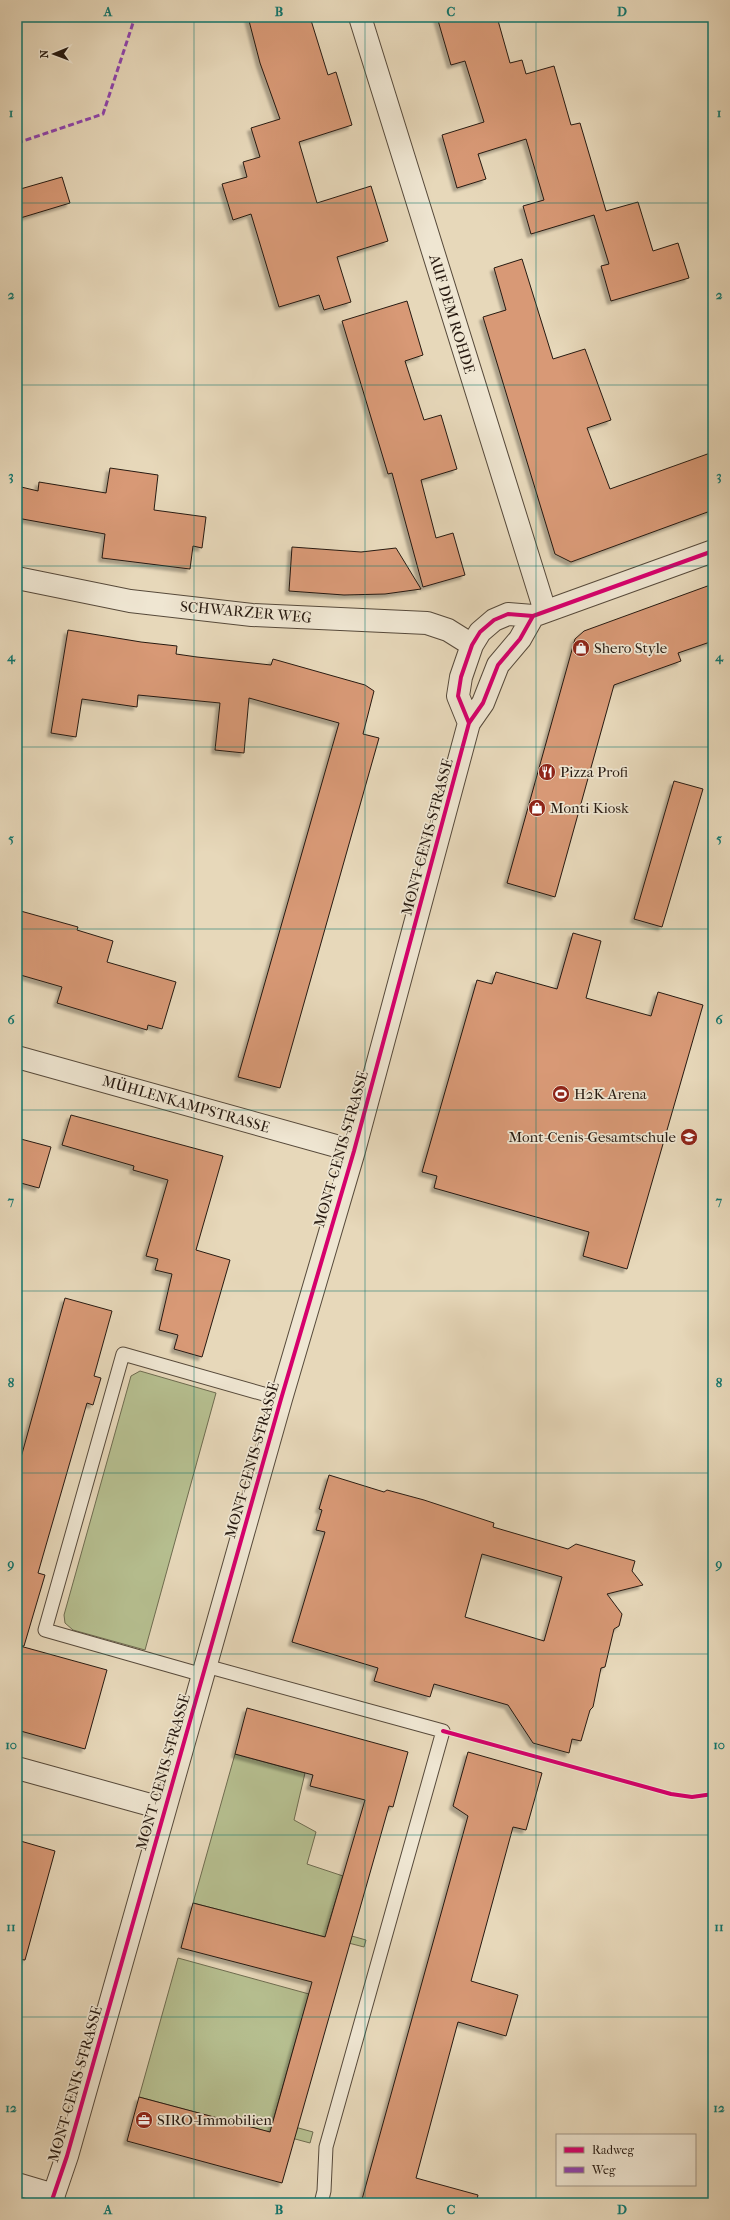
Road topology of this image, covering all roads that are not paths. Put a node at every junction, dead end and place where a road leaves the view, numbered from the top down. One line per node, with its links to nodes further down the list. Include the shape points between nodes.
1 (360, 17): 4 (street, AUF DEM ROHDE)
2 (713, 551): 4 (street)
3 (17, 578): 5 (street, SCHWARZER WEG, via 130,601 252,615 427,622 448,630)
4 (539, 614): 5 (street, via 508,614 494,620 480,632); 6 (street, MONT-CENIS-STRASSE, via 498,665 483,703)
5 (472, 645): 6 (street, via 461,677 458,696)
6 (469, 722): 8 (street, MONT-CENIS-STRASSE)
7 (17, 1056): 8 (street, MÜHLENKAMPSTRASSE)
8 (354, 1151): 9 (street, MONT-CENIS-STRASSE)
9 (281, 1399): 10 (street, MONT-CENIS-STRASSE); 10 (lane, MONT-CENIS-STRASSE, via 123,1354 46,1630)
10 (205, 1671): 12 (street, MONT-CENIS-STRASSE); 15 (lane, MONT-CENIS-STRASSE, via 443,1731 326,2146)
11 (17, 1768): 12 (street)
12 (165, 1809): 14 (street, MONT-CENIS-STRASSE, via 69,2149)
13 (17, 2184): 14 (street)
14 (52, 2199)
15 (321, 2203)

